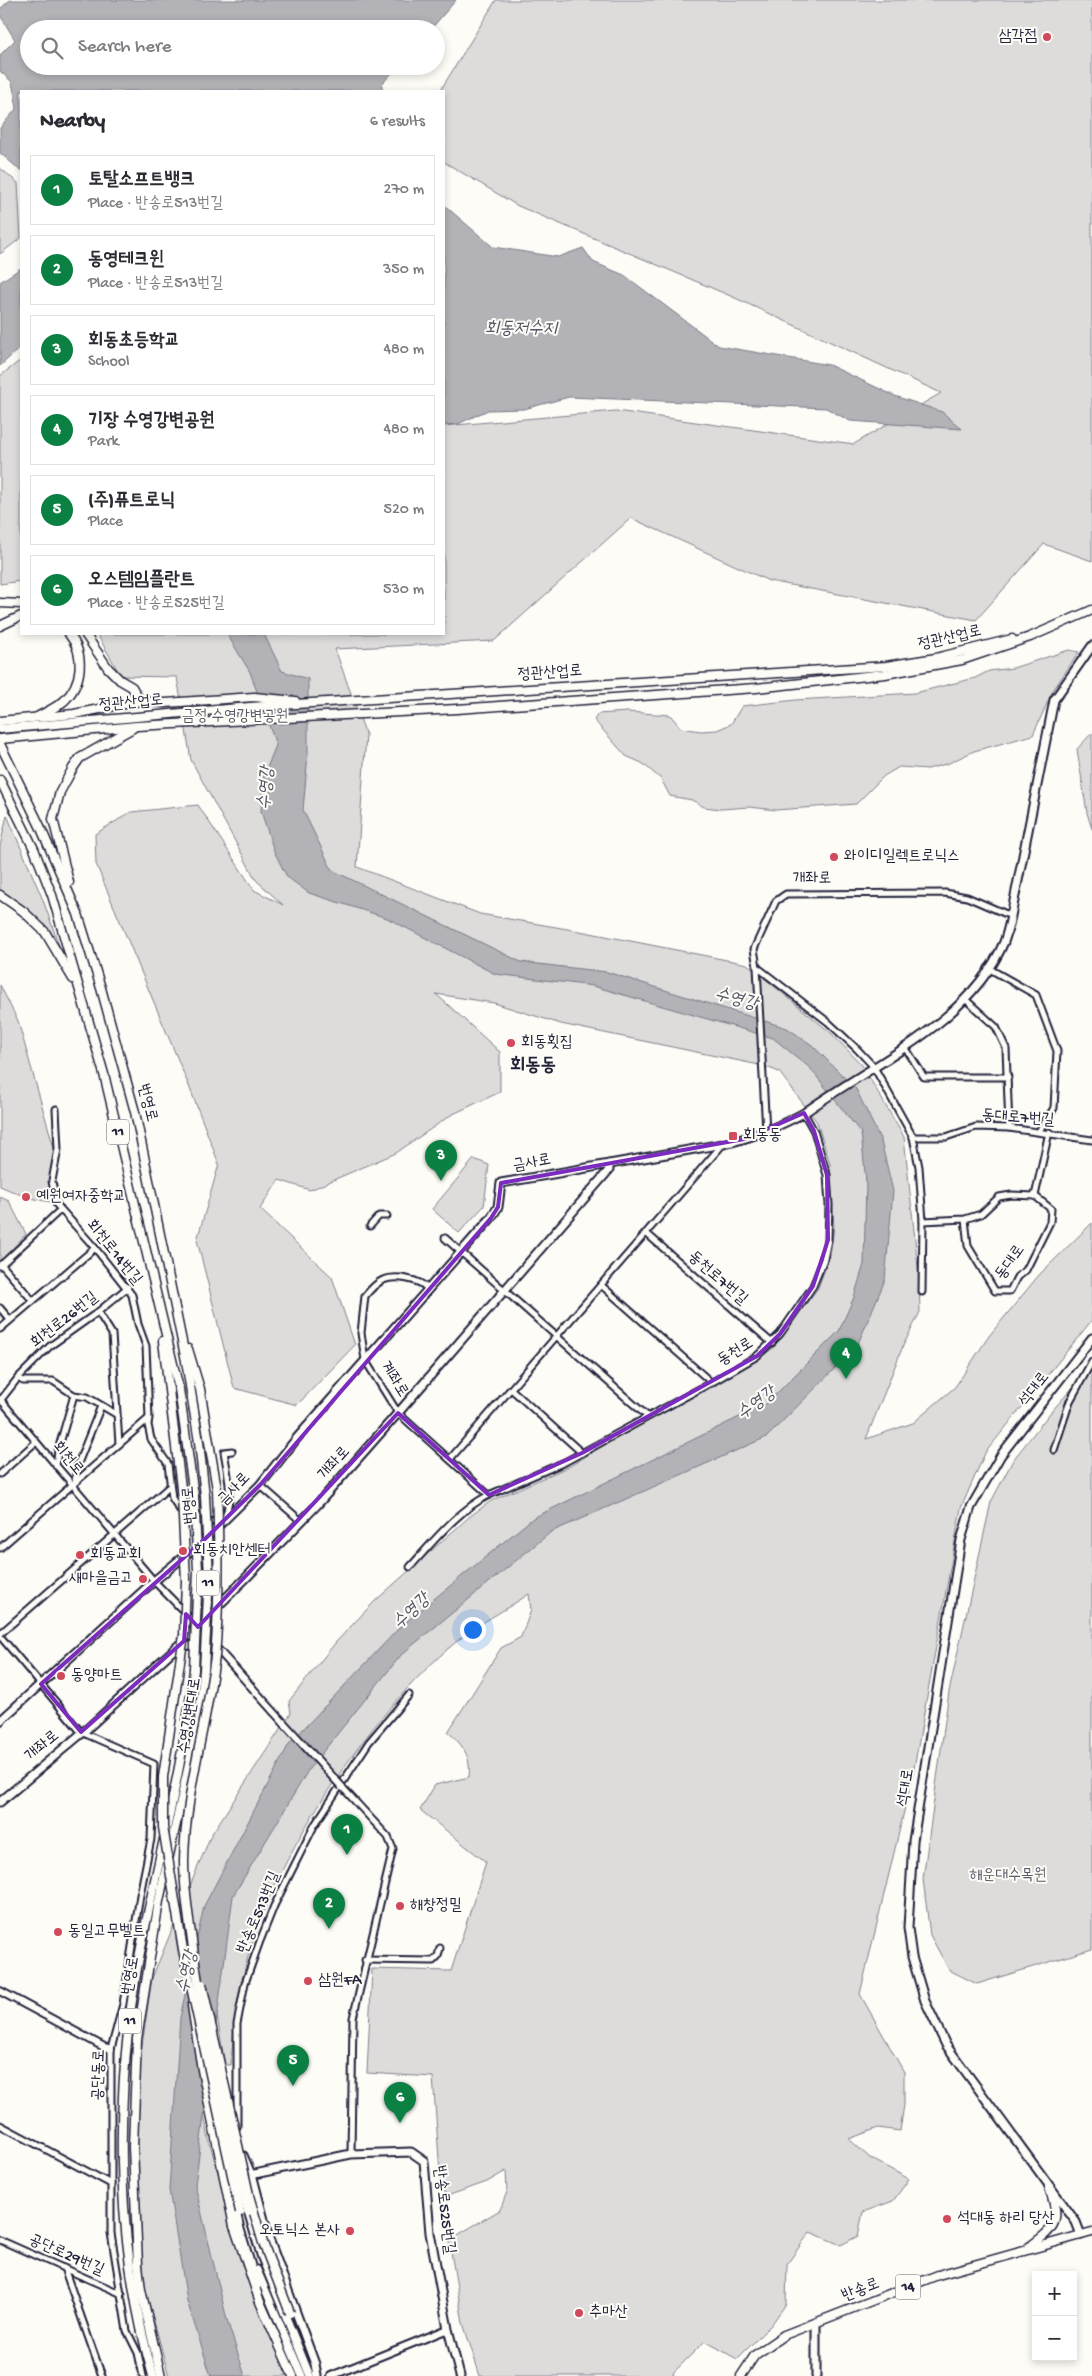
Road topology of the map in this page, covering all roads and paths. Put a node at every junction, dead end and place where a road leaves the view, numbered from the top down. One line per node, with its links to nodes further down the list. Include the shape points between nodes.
1 (0, 602): 2 (main road)
2 (20, 604)
3 (1092, 604): 11 (main road, 정관산업로, via 1018,637 936,658 886,666)
4 (1092, 610): 14 (main road, 정관산업로, via 1030,637 962,660 885,674 756,688 457,709)
5 (20, 616): 6 (main road)
6 (0, 626)
7 (71, 635): 12 (main road, via 80,656 80,673 74,688 64,701)
8 (86, 635): 10 (main road, via 108,668 132,687)
9 (1092, 646): 20 (main road, via 1054,700)
10 (140, 701): 11 (main road, via 165,703 254,697); 12 (main road)
11 (322, 704): 13 (main road, 정관산업로)
12 (36, 718): 13 (main road)
13 (3, 725)
14 (137, 726): 15 (main road, 정관산업로); 19 (main road, via 80,758 66,779 56,805 54,829)
15 (0, 739)
16 (0, 744): 19 (main road, 번영로 / 11)
17 (0, 780): 23 (main road, 번영로 / 11, via 34,849 52,895)
18 (0, 895): 23 (main road, via 45,932)
19 (78, 914): 55 (main road, 번영로 / 11, via 136,1112)
20 (1011, 916): 21 (street, 개좌로, via 967,897 945,893 786,894 776,901 754,949); 22 (main road, via 1004,942)
21 (757, 967): 26 (street, via 828,1022); 31 (street, 개좌로)
22 (988, 968): 24 (main road); 32 (street, via 1036,995 1057,1051 1054,1108)
23 (80, 992): 57 (main road, 번영로 / 11, via 104,1074)
24 (965, 999): 25 (main road, via 942,1021); 27 (street, via 996,1027 1006,1048)
25 (905, 1047): 26 (main road); 27 (street, via 924,1077)
26 (874, 1067): 29 (main road); 34 (street)
27 (1008, 1077): 30 (street)
28 (56, 1109): 39 (street, 회천로14번길, via 58,1149 52,1181 56,1204)
29 (805, 1112): 31 (main road); 63 (street, 동천로, via 827,1175 828,1240 813,1286)
30 (1009, 1128): 32 (street, 동대로7번길); 34 (street, 동대로7번길, via 976,1127 946,1137)
31 (766, 1131): 36 (main road)
32 (1039, 1131): 33 (street, 동대로7번길)
33 (1049, 1132): 35 (street, 동대로7번길); 38 (street)
34 (913, 1137): 42 (street, via 919,1168)
35 (1092, 1140)
36 (723, 1144): 37 (main road); 44 (street)
37 (609, 1164): 47 (main road, 금사로, via 501,1183 498,1207); 52 (main road, 개좌로, via 609,1170)
38 (1035, 1196): 41 (street, via 999,1197 981,1214); 41 (street, 동대로, via 1050,1209 1050,1222 1026,1270 1017,1277 1010,1291 995,1291 968,1246)
39 (62, 1211): 46 (street, 회천로14번길); 48 (street)
40 (387, 1216): 43 (street, via 379,1216)
41 (965, 1218): 42 (street)
42 (922, 1221): 53 (street)
43 (370, 1226)
44 (646, 1233): 49 (street); 63 (street, 동천로7번길)
45 (445, 1238): 47 (street)
46 (95, 1248): 50 (street, 회천로14번길); 54 (street)
47 (461, 1252): 51 (main road, 금사로); 52 (street)
48 (1, 1265): 54 (street)
49 (601, 1285): 61 (street); 67 (street)
50 (128, 1286): 58 (street, 회천로26번길); 75 (street, 회천로14번길, via 146,1346)
51 (428, 1289): 64 (main road, 금사로); 64 (street, via 417,1282 394,1278 382,1281 365,1296 361,1333)
52 (505, 1290): 61 (street); 72 (main road, 개좌로)
53 (922, 1292)
54 (33, 1300): 59 (street)
55 (176, 1307): 106 (main road, 수영강변대로, bridge, via 200,1389 217,1489 219,1586 214,1656 186,1827 186,1886); 131 (main road, 번영로 / 11, bridge, via 199,1442 208,1577 199,1719 159,1901 136,2039 133,2147 138,2265)
56 (0, 1308): 59 (street)
57 (160, 1309): 108 (main road, bridge, via 182,1496 186,1581 182,1662 163,1777 162,1806); 130 (main road, 번영로 / 11, bridge, via 179,1389 194,1496 198,1570 194,1669 180,1769 136,1976 125,2069 124,2220 131,2278)
58 (98, 1312): 66 (street, 회천로26번길, via 50,1346); 73 (street, via 112,1334)
59 (10, 1320): 60 (street)
60 (0, 1330)
61 (557, 1336): 68 (street); 74 (street)
62 (1092, 1338): 116 (main road, 석대로, via 1001,1454 971,1507 961,1540 922,1777 909,1882 908,1928 912,1957 931,2015 946,2044)
63 (772, 1343): 67 (street, 동천로, via 747,1363)
64 (366, 1360): 72 (street, 계좌로); 85 (main road, 금사로)
65 (1092, 1361): 78 (street, via 1070,1401)
66 (18, 1378): 69 (street, via 23,1381 53,1381); 70 (street, 회천로26번길)
67 (712, 1383): 74 (street, 동천로)
68 (511, 1389): 80 (street); 81 (street)
69 (74, 1395): 71 (street, via 87,1397); 82 (street)
70 (0, 1400): 76 (street, 회천로)
71 (101, 1406): 73 (street); 84 (street, via 77,1466)
72 (398, 1413): 81 (street); 89 (main road, 개좌로)
73 (116, 1414): 77 (street)
74 (646, 1416): 80 (street, 동천로)
75 (149, 1418): 77 (street); 86 (street, 회천로14번길, via 151,1439 168,1464)
76 (36, 1442): 82 (street, 회천로); 83 (street)
77 (119, 1444): 84 (street)
78 (1054, 1450)
79 (232, 1451): 88 (street, via 224,1452 229,1476 229,1507)
80 (582, 1453): 87 (street, 동천로)
81 (450, 1459): 87 (street)
82 (56, 1466): 84 (street, 회천로)
83 (0, 1474)
84 (74, 1484): 91 (street, 회천로); 92 (street)
85 (260, 1485): 88 (main road, 금사로); 89 (street)
86 (169, 1487): 90 (street, 회천로14번길, via 172,1498); 91 (street)
87 (489, 1496): 94 (street, 동천로, via 457,1517)
88 (224, 1521): 90 (street); 93 (main road, 금사로)
89 (301, 1521): 96 (main road, 개좌로)
90 (189, 1524): 93 (street)
91 (115, 1534): 95 (street, 회천로); 97 (street)
92 (0, 1548)
93 (192, 1550): 95 (main road, 금사로)
94 (410, 1567)
95 (154, 1581): 96 (street, 회천로); 100 (main road, 금사로)
96 (198, 1627): 98 (street); 99 (main road, 개좌로)
97 (0, 1635): 100 (street)
98 (212, 1643): 99 (street); 104 (street, bridge)
99 (177, 1647): 103 (main road, 개좌로)
100 (41, 1684): 102 (main road, 금사로); 103 (street, 개좌로)
101 (409, 1695): 114 (street, 반송로513번길, via 369,1742 314,1826 274,1906 245,1983 237,2024 236,2115 245,2159)
102 (0, 1721)
103 (81, 1732): 105 (main road, 개좌로); 111 (street, 공단동로, via 154,1764 151,1839 123,2004)
104 (342, 1787): 109 (street, via 388,1837 393,1849)
105 (0, 1802)
106 (193, 1946): 117 (main road, bridge, via 199,1994); 125 (main road, bridge, via 250,2199)
107 (440, 1948): 109 (street, via 433,1961)
108 (183, 1950): 117 (main road, bridge); 124 (main road, bridge, via 202,2070 234,2226)
109 (365, 1960): 113 (street, via 353,2018)
110 (0, 1991): 111 (street)
111 (111, 2049): 115 (street, 공단동로)
112 (0, 2125): 115 (street)
113 (351, 2154): 114 (main road, 반송로525번길); 127 (main road, 반송로525번길, via 410,2152 424,2161 430,2233)
114 (252, 2174): 124 (main road, via 238,2178 232,2192); 135 (main road, via 269,2239)
115 (111, 2184): 123 (street, 공단동로, via 111,2233)
116 (1049, 2187): 119 (main road, 석대로, via 1076,2222); 121 (main road, via 1056,2208 1055,2224)
117 (244, 2212): 133 (main road, via 257,2270); 134 (main road)
118 (1092, 2232): 119 (main road, 반송로 / 14)
119 (1081, 2235): 121 (main road, 반송로 / 14)
120 (0, 2240): 122 (street, 공단로29번길)
121 (1023, 2251): 126 (main road, 반송로 / 14, via 938,2275)
122 (64, 2268): 123 (street, 공단로29번길); 128 (street)
123 (122, 2294): 129 (street, 공단동로, via 127,2331 138,2353)
124 (260, 2302): 132 (main road)
125 (290, 2313): 135 (main road)
126 (816, 2323): 138 (main road, 반송로 / 14, via 784,2335 755,2355); 139 (main road)
127 (448, 2329): 136 (street); 137 (main road, 반송로525번길)
128 (102, 2376)
129 (143, 2376)
130 (152, 2376)
131 (161, 2376)
132 (293, 2376)
133 (302, 2376)
134 (310, 2376)
135 (317, 2376)
136 (331, 2376)
137 (460, 2376)
138 (742, 2376)
139 (816, 2376)

